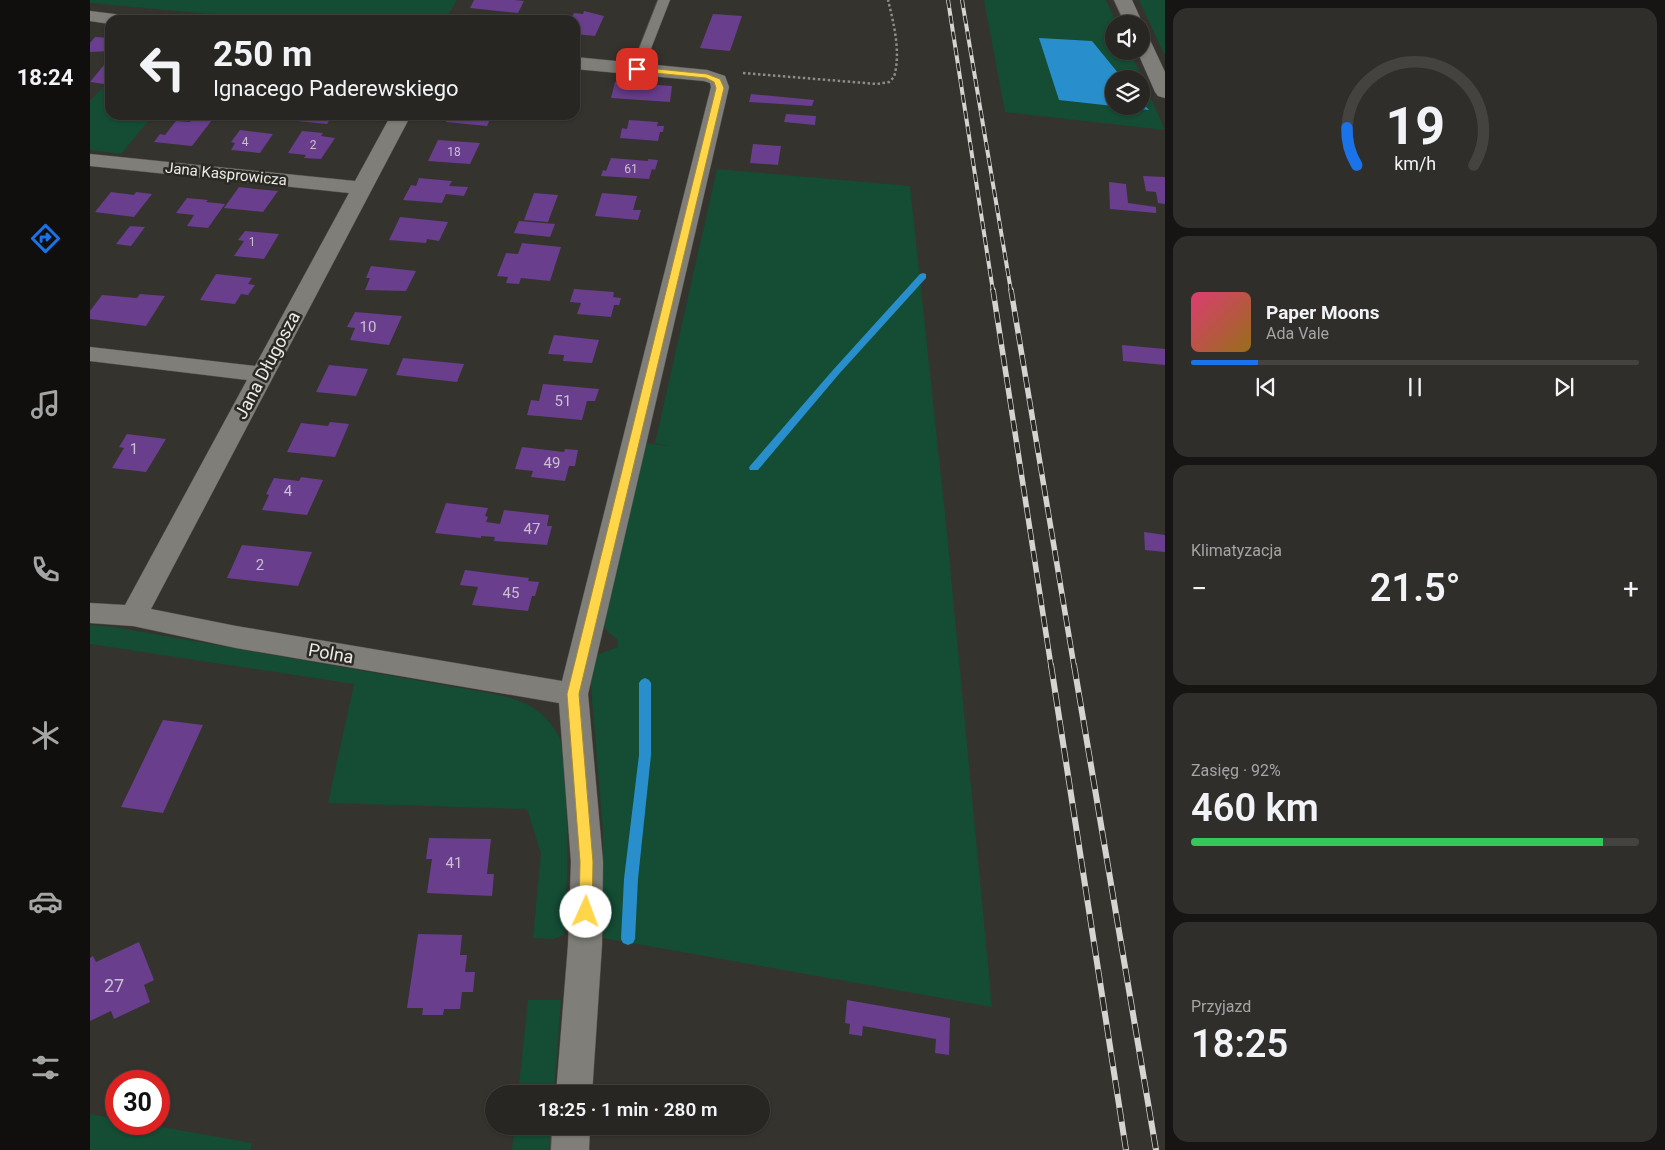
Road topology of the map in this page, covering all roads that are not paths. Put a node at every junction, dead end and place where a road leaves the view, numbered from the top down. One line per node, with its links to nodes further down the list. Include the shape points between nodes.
1 (664, 0): 8 (lane)
2 (1123, 0): 3 (street)
3 (1130, 15)
4 (90, 16): 5 (street)
5 (105, 18)
6 (1150, 60): 9 (street)
7 (580, 63): 8 (street)
8 (637, 69): 17 (street, via 707,76 720,83)
9 (1165, 92)
10 (399, 120): 12 (street, Jana Długosza)
11 (90, 160): 12 (street, Jana Kasprowicza)
12 (363, 188): 14 (street, Jana Długosza)
13 (90, 354): 14 (street)
14 (261, 374): 16 (street, Jana Długosza)
15 (90, 613): 16 (street, Polna)
16 (133, 616): 17 (street, Polna, via 236,637)
17 (573, 694): 18 (street, via 587,862 585,945)
18 (575, 1085)
19 (571, 1135): 20 (street)
20 (570, 1150)

